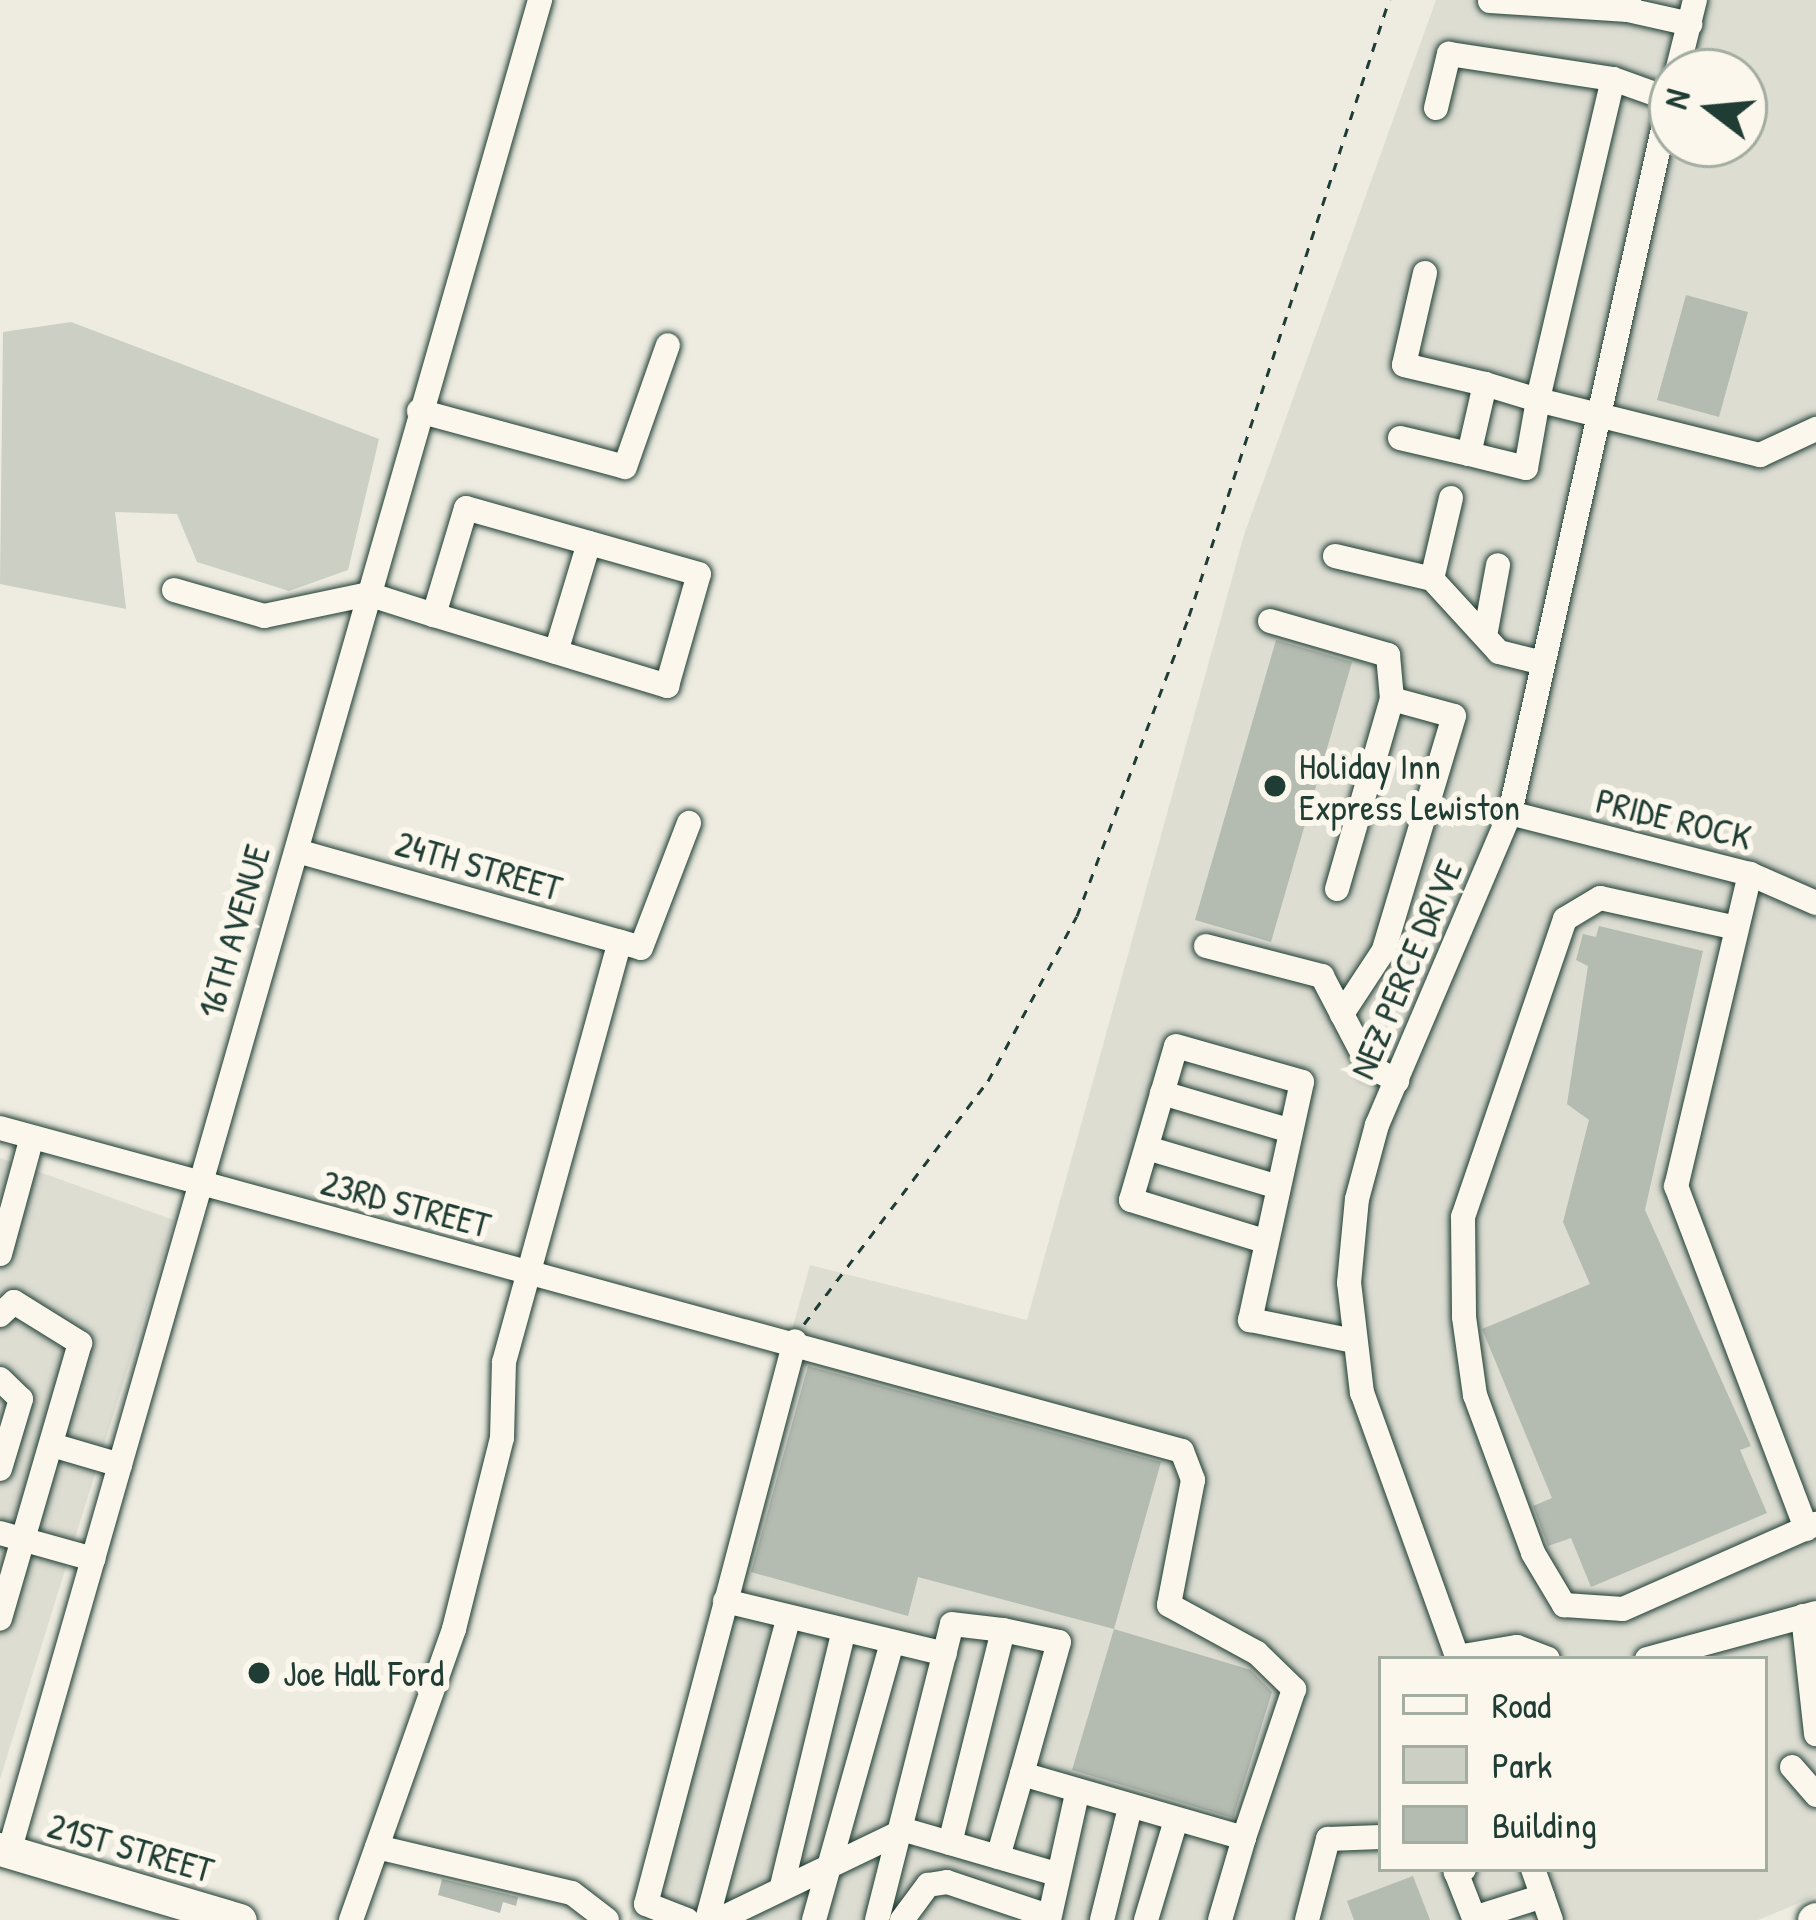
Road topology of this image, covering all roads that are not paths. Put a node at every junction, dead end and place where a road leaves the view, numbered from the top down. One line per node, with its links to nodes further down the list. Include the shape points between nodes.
1 (540, 0): 14 (street, 16TH AVENUE)
2 (1490, 1): 3 (street)
3 (1628, 5): 4 (street)
4 (1692, 12): 5 (street)
5 (1683, 48)
6 (1613, 80): 7 (street); 8 (street, via 1449,55); 13 (street)
7 (1648, 88)
8 (1436, 108)
9 (1654, 168): 15 (street, NEZ PERCE DRIVE)
10 (1425, 274): 12 (street, via 1404,364)
11 (668, 345): 14 (street, via 625,467)
12 (1485, 384): 13 (street); 18 (street)
13 (1538, 400): 15 (street); 18 (street, via 1526,468)
14 (419, 411): 25 (street, 16TH AVENUE)
15 (1598, 416): 16 (street, via 1760,455); 30 (street, NEZ PERCE DRIVE)
16 (1814, 434)
17 (1400, 438): 18 (street)
18 (1469, 454)
19 (1451, 498): 23 (street)
20 (589, 543): 26 (street, via 466,508); 29 (street); 29 (street, via 699,574 667,686)
21 (1335, 556): 23 (street)
22 (1498, 565): 28 (street)
23 (1432, 580): 28 (street)
24 (174, 590): 25 (street, via 264,616)
25 (368, 594): 26 (street); 34 (street, 16TH AVENUE)
26 (434, 615): 29 (street)
27 (1270, 621): 31 (street, via 1388,655)
28 (1485, 636): 30 (street)
29 (556, 652)
30 (1543, 663): 32 (street, NEZ PERCE DRIVE)
31 (1392, 699): 36 (street); 41 (street, via 1454,716 1384,950)
32 (1510, 814): 35 (street, PRIDE ROCK); 42 (street, NEZ PERCE DRIVE)
33 (689, 823): 39 (street)
34 (297, 851): 39 (street, 24TH STREET); 49 (street, 16TH AVENUE)
35 (1750, 874): 37 (street, PRIDE ROCK); 38 (street)
36 (1337, 889)
37 (1816, 903)
38 (1732, 927): 60 (street, via 1676,1186); 60 (street, via 1600,898 1565,919 1463,1217 1464,1317 1475,1395 1533,1553 1564,1605 1623,1609)
39 (631, 945): 52 (street)
40 (1206, 946): 41 (street, via 1306,965)
41 (1342, 1014): 42 (street, via 1369,1066)
42 (1397, 1081): 55 (street, NEZ PERCE DRIVE, via 1357,1199)
43 (1162, 1093): 45 (street); 45 (street, via 1176,1046 1302,1082); 47 (street)
44 (0, 1128): 46 (street, 23RD STREET)
45 (1288, 1130): 48 (street)
46 (32, 1137): 49 (street, 23RD STREET); 51 (street)
47 (1147, 1148): 48 (street); 50 (street, via 1131,1200)
48 (1273, 1185): 50 (street)
49 (201, 1186): 52 (street, 23RD STREET); 58 (street, 16TH AVENUE)
50 (1262, 1240): 55 (street, via 1250,1320)
51 (0, 1252)
52 (528, 1272): 54 (street, 23RD STREET); 86 (street, via 454,1629)
53 (0, 1315): 57 (street, via 14,1302 80,1343)
54 (795, 1341): 63 (street); 83 (street, 23RD STREET, via 1182,1451 1193,1480 1169,1604 1257,1653 1294,1689)
55 (1354, 1341): 71 (street, NEZ PERCE DRIVE, via 1380,1454)
56 (0, 1379): 59 (street, via 21,1399)
57 (52, 1445): 58 (street); 61 (street)
58 (121, 1465): 62 (street, 16TH AVENUE)
59 (0, 1469)
60 (1811, 1527)
61 (12, 1536): 62 (street); 66 (street)
62 (93, 1559): 89 (street, 16TH AVENUE)
63 (725, 1601): 65 (street); 101 (street, via 646,1904)
64 (1809, 1615): 74 (street); 75 (street)
65 (789, 1617): 67 (street); 102 (street)
66 (0, 1619)
67 (844, 1630): 69 (street); 93 (street)
68 (1003, 1630): 70 (street, via 952,1624); 77 (street, via 1059,1642); 85 (street)
69 (892, 1642): 70 (street); 87 (street)
70 (945, 1654): 82 (street)
71 (1456, 1656)
72 (1468, 1656): 73 (street, via 1517,1647)
73 (1540, 1656)
74 (1658, 1656)
75 (1816, 1734)
76 (1792, 1767): 79 (street)
77 (1022, 1774): 78 (street); 88 (street)
78 (1077, 1794): 80 (street); 92 (street)
79 (1816, 1795)
80 (1130, 1808): 81 (street); 107 (street)
81 (1176, 1820): 83 (street); 108 (street)
82 (905, 1830): 85 (street); 87 (street); 105 (street)
83 (1244, 1838): 109 (street)
84 (1378, 1838): 110 (street, via 1328,1839)
85 (950, 1843): 88 (street)
86 (376, 1847): 99 (street); 100 (street, via 585,1897)
87 (836, 1856): 93 (street); 104 (street)
88 (998, 1857): 92 (street)
89 (3, 1861): 98 (main road, 21ST STREET)
90 (1459, 1872): 97 (street)
91 (1534, 1872): 94 (street)
92 (1054, 1874): 96 (street)
93 (782, 1886): 103 (street)
94 (1547, 1908): 97 (street)
95 (993, 1910): 96 (street); 106 (street, via 928,1886)
96 (1048, 1918)
97 (1473, 1919)
98 (240, 1920)
99 (351, 1920)
100 (607, 1920)
101 (687, 1920)
102 (707, 1920)
103 (718, 1920)
104 (814, 1920)
105 (878, 1920)
106 (902, 1920)
107 (1102, 1920)
108 (1146, 1920)
109 (1220, 1920)
110 (1307, 1920)

